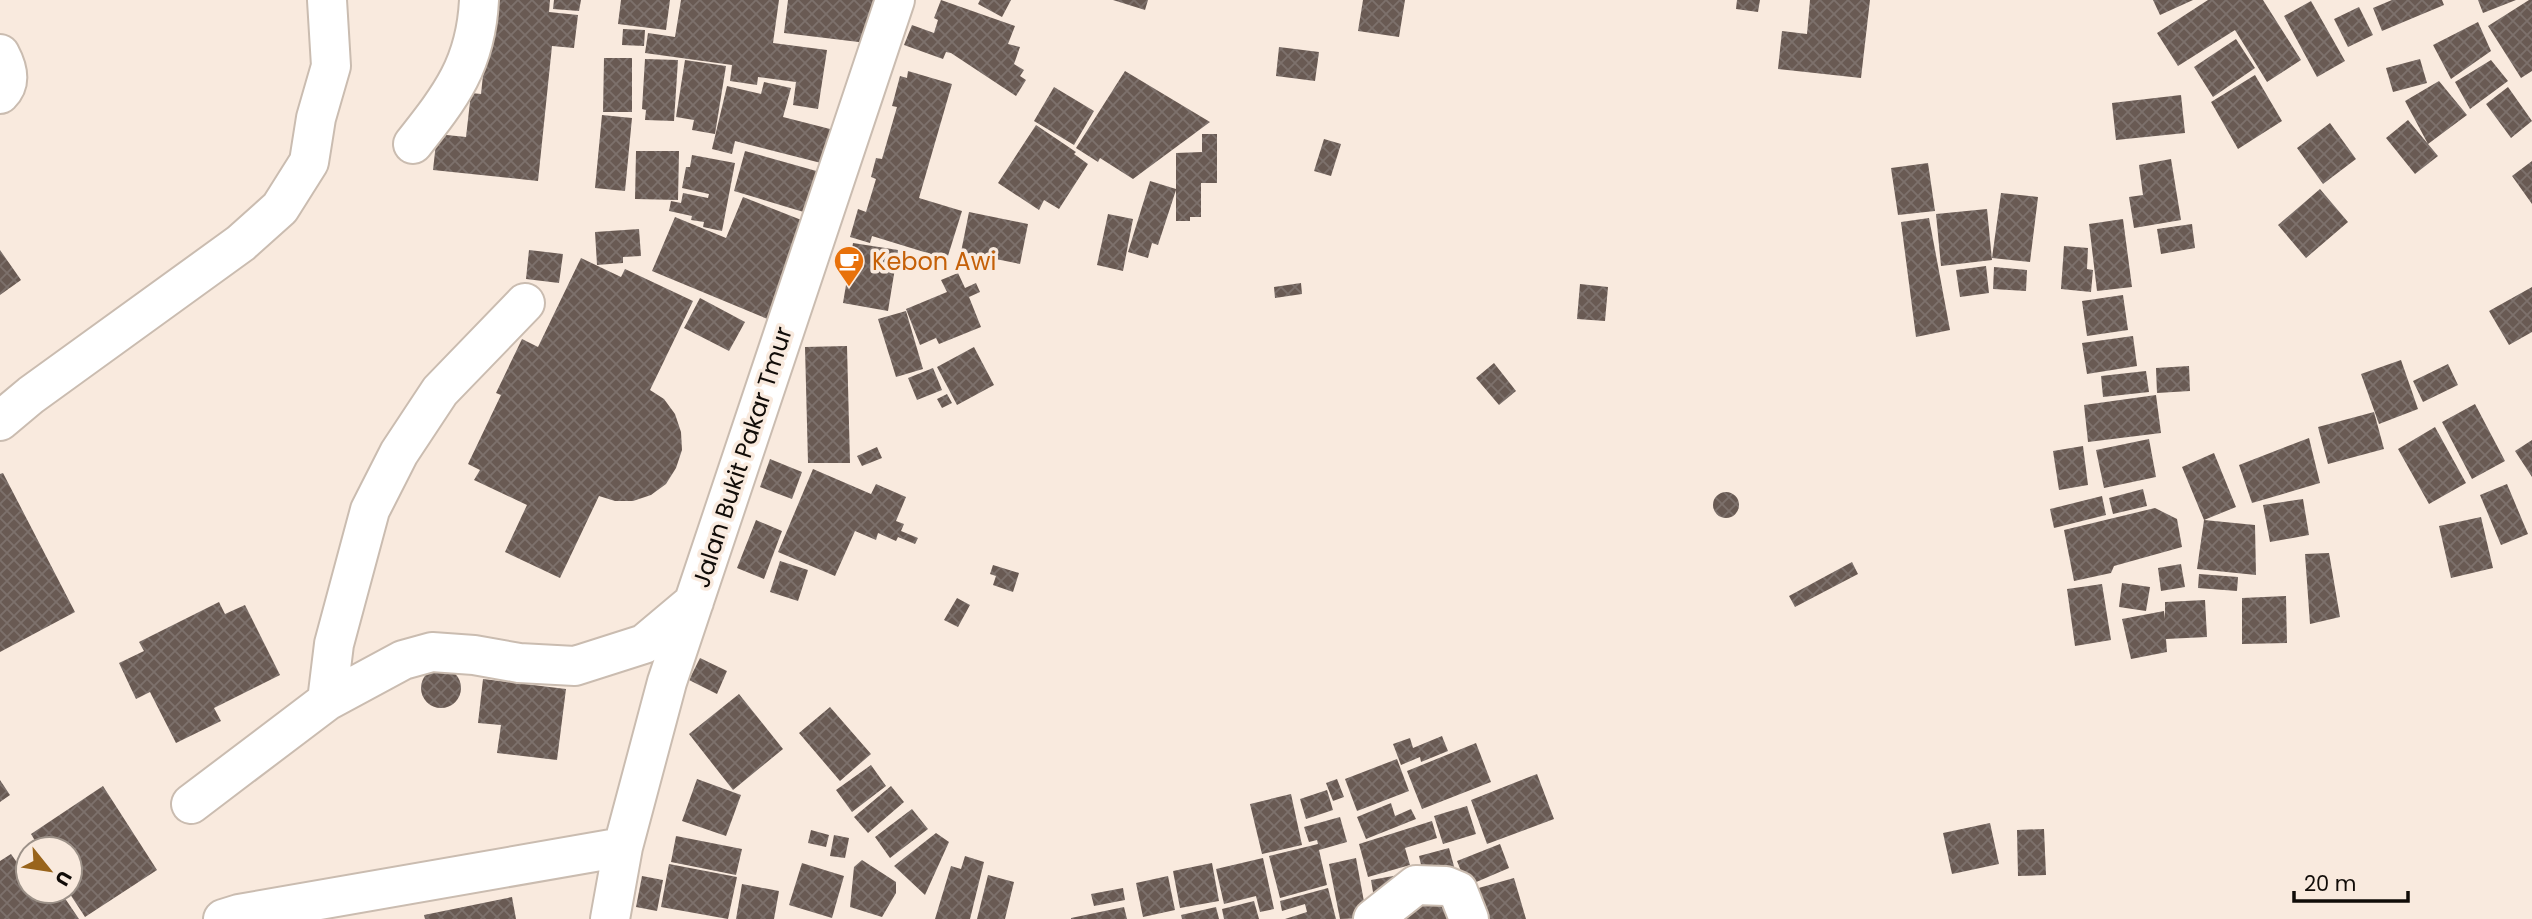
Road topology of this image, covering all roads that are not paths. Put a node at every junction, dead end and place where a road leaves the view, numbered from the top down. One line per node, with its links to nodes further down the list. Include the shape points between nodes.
1 (327, 0): 8 (street, via 331,66 309,162 280,208 241,243)
2 (479, 0): 6 (street, via 478,27 463,74)
3 (894, 0): 9 (street, Jalan Bukit Pakar Tmur)
4 (0, 54): 5 (street, via 8,70)
5 (0, 94)
6 (413, 144)
7 (525, 303): 10 (street, via 440,391 399,453 370,510 334,644)
8 (0, 421)
9 (694, 602): 10 (street, via 644,643 575,666 432,652 403,660); 12 (street, Jalan Bukit Pakar Tmur, via 667,682)
10 (327, 701): 11 (street)
11 (191, 804)
12 (623, 847): 13 (street); 14 (street, Jalan Bukit Pakar Tmur)
13 (223, 919)
14 (610, 919)
15 (1373, 919): 16 (street, via 1416,885 1458,891)
16 (1469, 919)

